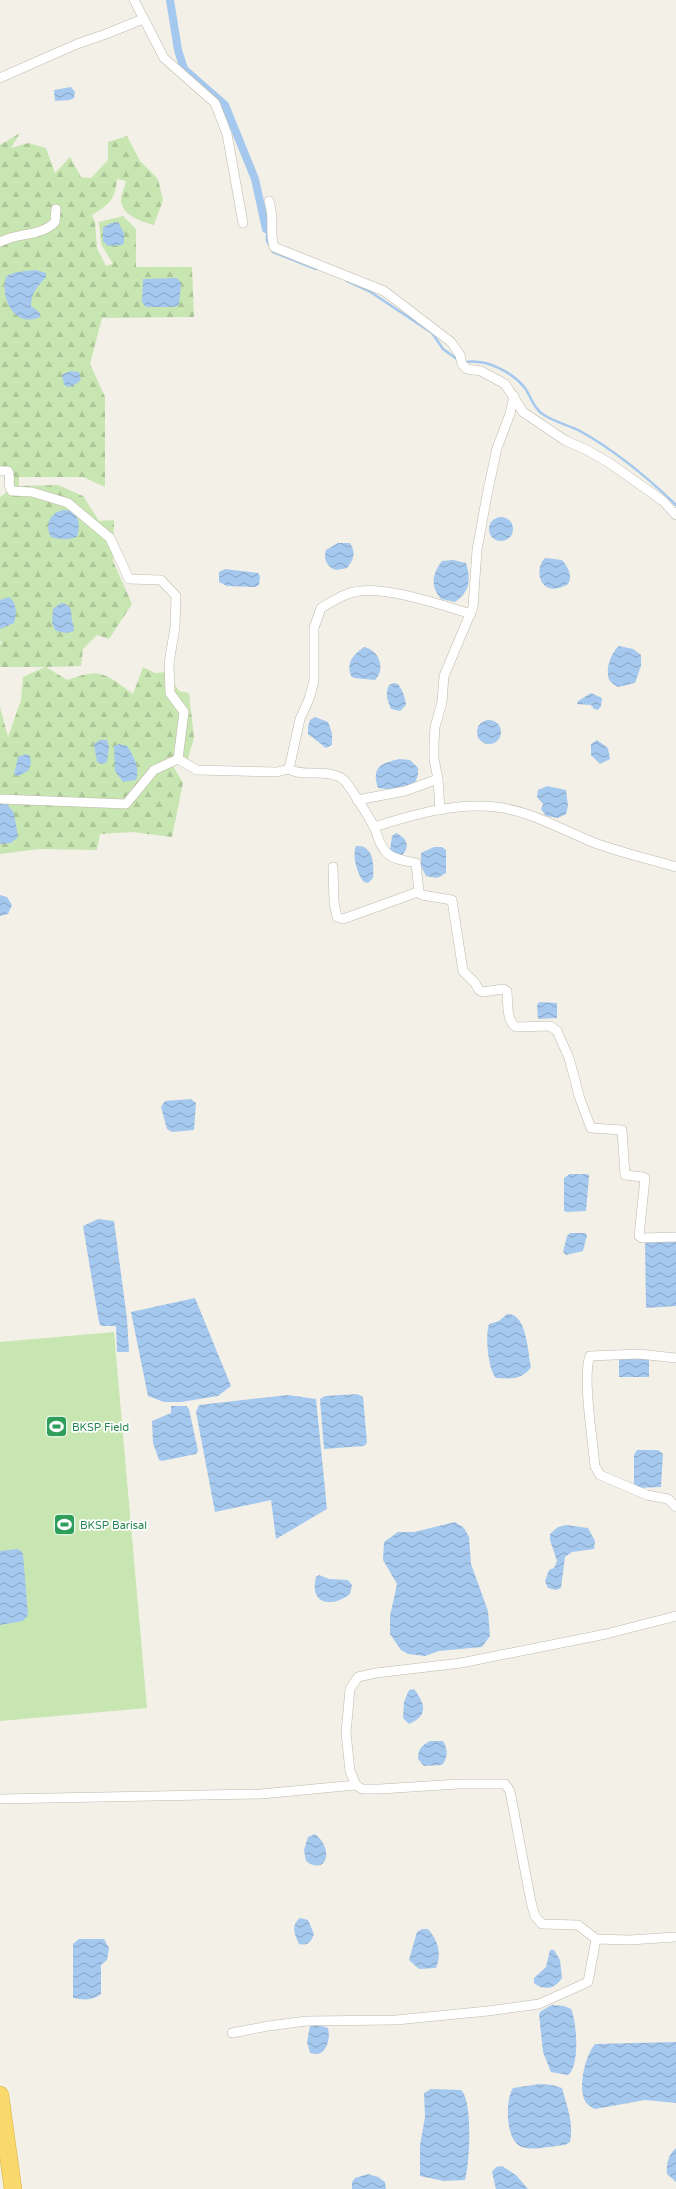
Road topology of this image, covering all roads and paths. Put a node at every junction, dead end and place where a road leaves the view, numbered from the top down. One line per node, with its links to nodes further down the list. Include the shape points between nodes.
1 (134, 0): 2 (street)
2 (143, 19): 3 (street, via 77,44); 6 (street, via 164,58 214,103 227,134)
3 (0, 78)
4 (269, 201): 8 (street, via 273,213 274,247 384,292 451,342 467,369 481,371 505,384)
5 (56, 209): 7 (street, via 55,222 50,228)
6 (243, 223)
7 (0, 242)
8 (514, 396): 10 (street, via 523,412 566,441 611,464 663,501); 11 (street, via 497,448 487,495 477,550)
9 (0, 471): 12 (street, via 8,471 9,486 12,490 32,492 68,503 110,538 129,579 161,580 176,596 175,627 168,663 170,693 184,712)
10 (676, 515)
11 (471, 614): 13 (street, via 417,598 384,592 354,592 321,608 314,628 314,681 300,719); 14 (street, via 445,670 434,742)
12 (178, 759): 13 (street, via 197,770 277,772); 15 (street, via 154,770 126,804)
13 (289, 769): 16 (street, via 294,772 320,772 344,780)
14 (438, 779): 16 (street, via 405,791); 17 (street)
15 (0, 799)
16 (357, 800): 18 (street)
17 (440, 810): 18 (street); 20 (street, via 471,806 496,807 530,814 559,829 618,852)
18 (374, 827): 21 (street, via 387,854 416,863)
19 (333, 867): 21 (street, via 334,909 337,917 343,919)
20 (676, 867)
21 (418, 892): 22 (street, via 422,895 452,900 463,971 483,992 502,989 507,991 512,1025 550,1026 557,1030 569,1058 591,1128 622,1130 626,1175 645,1178 639,1236)
22 (676, 1237)
23 (676, 1358): 24 (street, via 632,1354 590,1356 588,1364 588,1403 595,1466 600,1475 647,1495 668,1499)
24 (676, 1507)
25 (676, 1616): 26 (street, via 606,1634 461,1663 358,1677 350,1689 346,1733 350,1771)
26 (356, 1785): 27 (street, via 261,1794); 29 (street, via 380,1789 505,1784 510,1791 530,1902 535,1916 542,1924 578,1925)
27 (0, 1799)
28 (676, 1937): 29 (street)
29 (596, 1939): 30 (street, via 588,1982 539,2004 396,2020 307,2021)
30 (232, 2033)
31 (0, 2095): 32 (highway)
32 (13, 2189)

